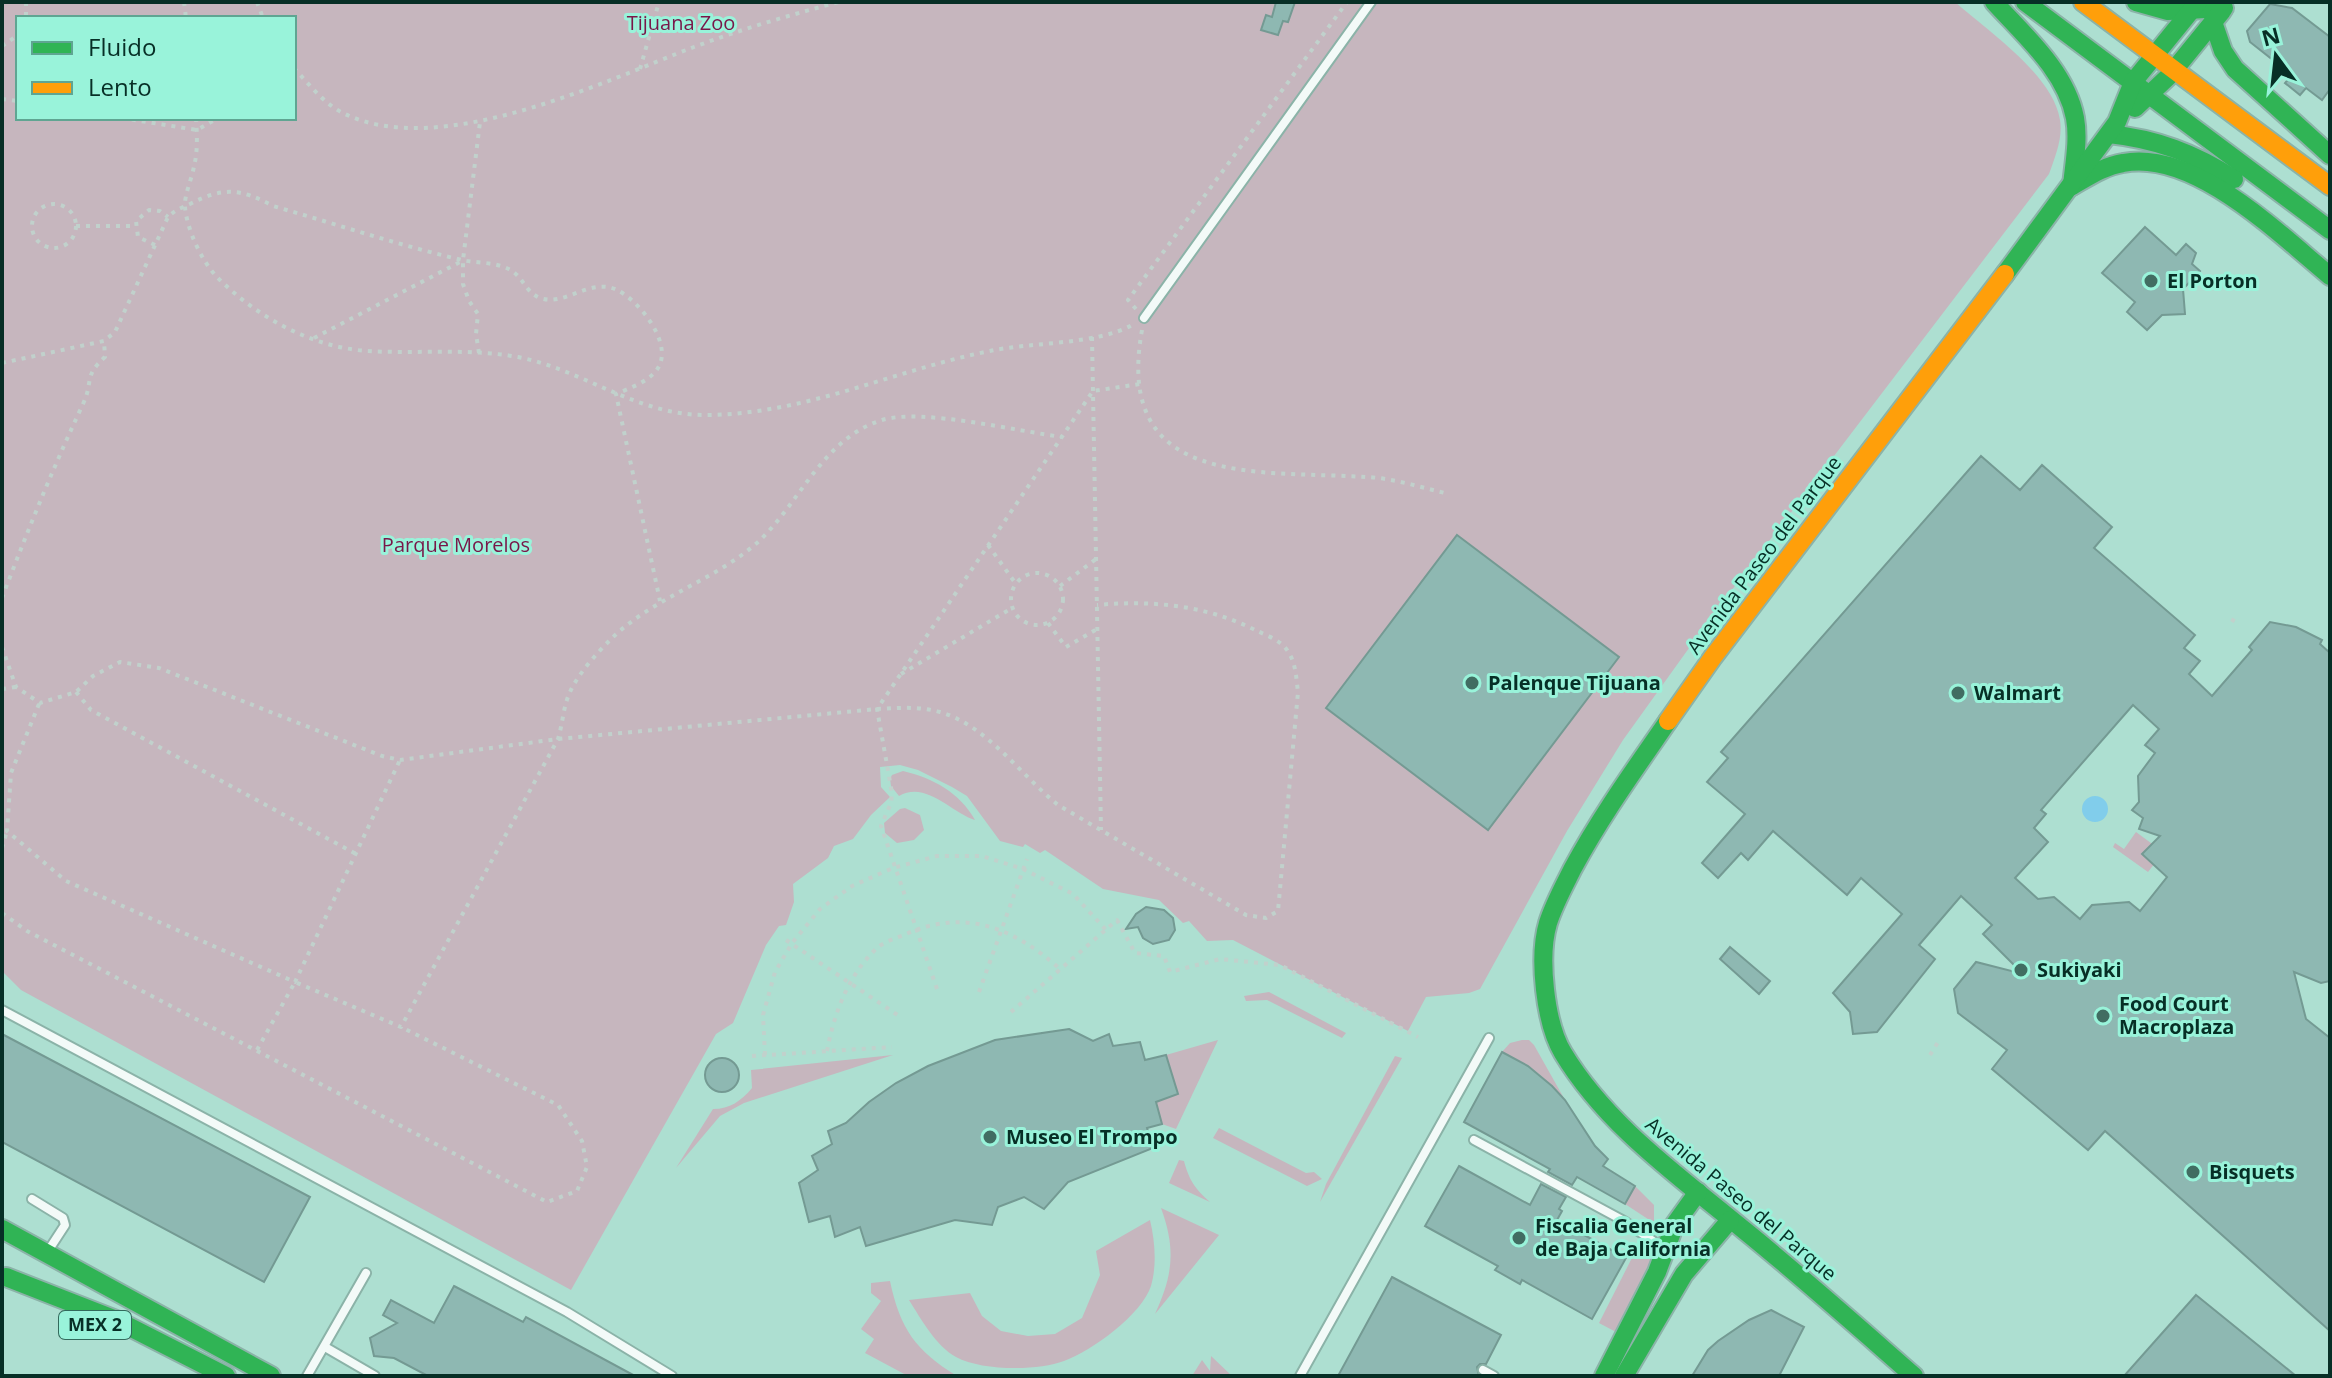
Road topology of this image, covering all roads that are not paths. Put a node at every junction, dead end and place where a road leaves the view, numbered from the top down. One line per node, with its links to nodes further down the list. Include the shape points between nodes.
1 (1371, 2): 19 (lane)
2 (1994, 2): 14 (main road, via 2050,66 2067,97 2075,116)
3 (2025, 2): 10 (main road)
4 (2083, 2): 8 (main road)
5 (2136, 2): 6 (main road, via 2168,11)
6 (2194, 6): 7 (main road); 8 (main road, Avenida Paseo del Parque)
7 (2222, 11): 9 (main road, Avenida Paseo del Parque); 13 (main road, via 2223,51 2235,69)
8 (2154, 56): 9 (main road); 10 (main road, Avenida Paseo del Parque)
9 (2175, 69): 11 (main road, Avenida Paseo del Parque); 15 (main road)
10 (2133, 82): 11 (main road); 12 (main road, Avenida Paseo del Parque)
11 (2150, 96): 12 (main road, Avenida Paseo del Parque); 16 (main road)
12 (2113, 128): 14 (main road, Avenida Paseo del Parque); 17 (main road, via 2166,142 2215,166)
13 (2330, 155)
14 (2072, 186): 18 (main road, via 2126,162 2163,163 2205,181); 23 (main road, Avenida Paseo del Parque, via 1713,657 1599,820 1547,926 1546,1003 1561,1050 1595,1101)
15 (2330, 186)
16 (2330, 230)
17 (2330, 251)
18 (2330, 276)
19 (1144, 318)
20 (2, 1010): 38 (lane, via 567,1312)
21 (1489, 1038): 39 (lane)
22 (1474, 1140): 28 (lane, via 1624,1221 1653,1241)
23 (1698, 1192): 25 (main road, Avenida Paseo del Parque); 28 (main road, via 1675,1224)
24 (32, 1199): 27 (lane, via 58,1212 65,1225)
25 (1730, 1220): 42 (main road, via 1687,1269); 43 (main road, Avenida Paseo del Parque)
26 (2, 1229): 27 (main road)
27 (46, 1253): 35 (main road)
28 (1664, 1257): 41 (main road)
29 (366, 1273): 31 (lane)
30 (4, 1276): 33 (main road, MEX 2); 34 (main road, via 116,1320)
31 (325, 1347): 36 (lane); 37 (lane)
32 (1483, 1370): 40 (lane)
33 (187, 1376)
34 (226, 1376)
35 (271, 1376)
36 (307, 1376)
37 (375, 1376)
38 (672, 1376)
39 (1300, 1376)
40 (1494, 1376)
41 (1604, 1376)
42 (1624, 1376)
43 (1914, 1376)

